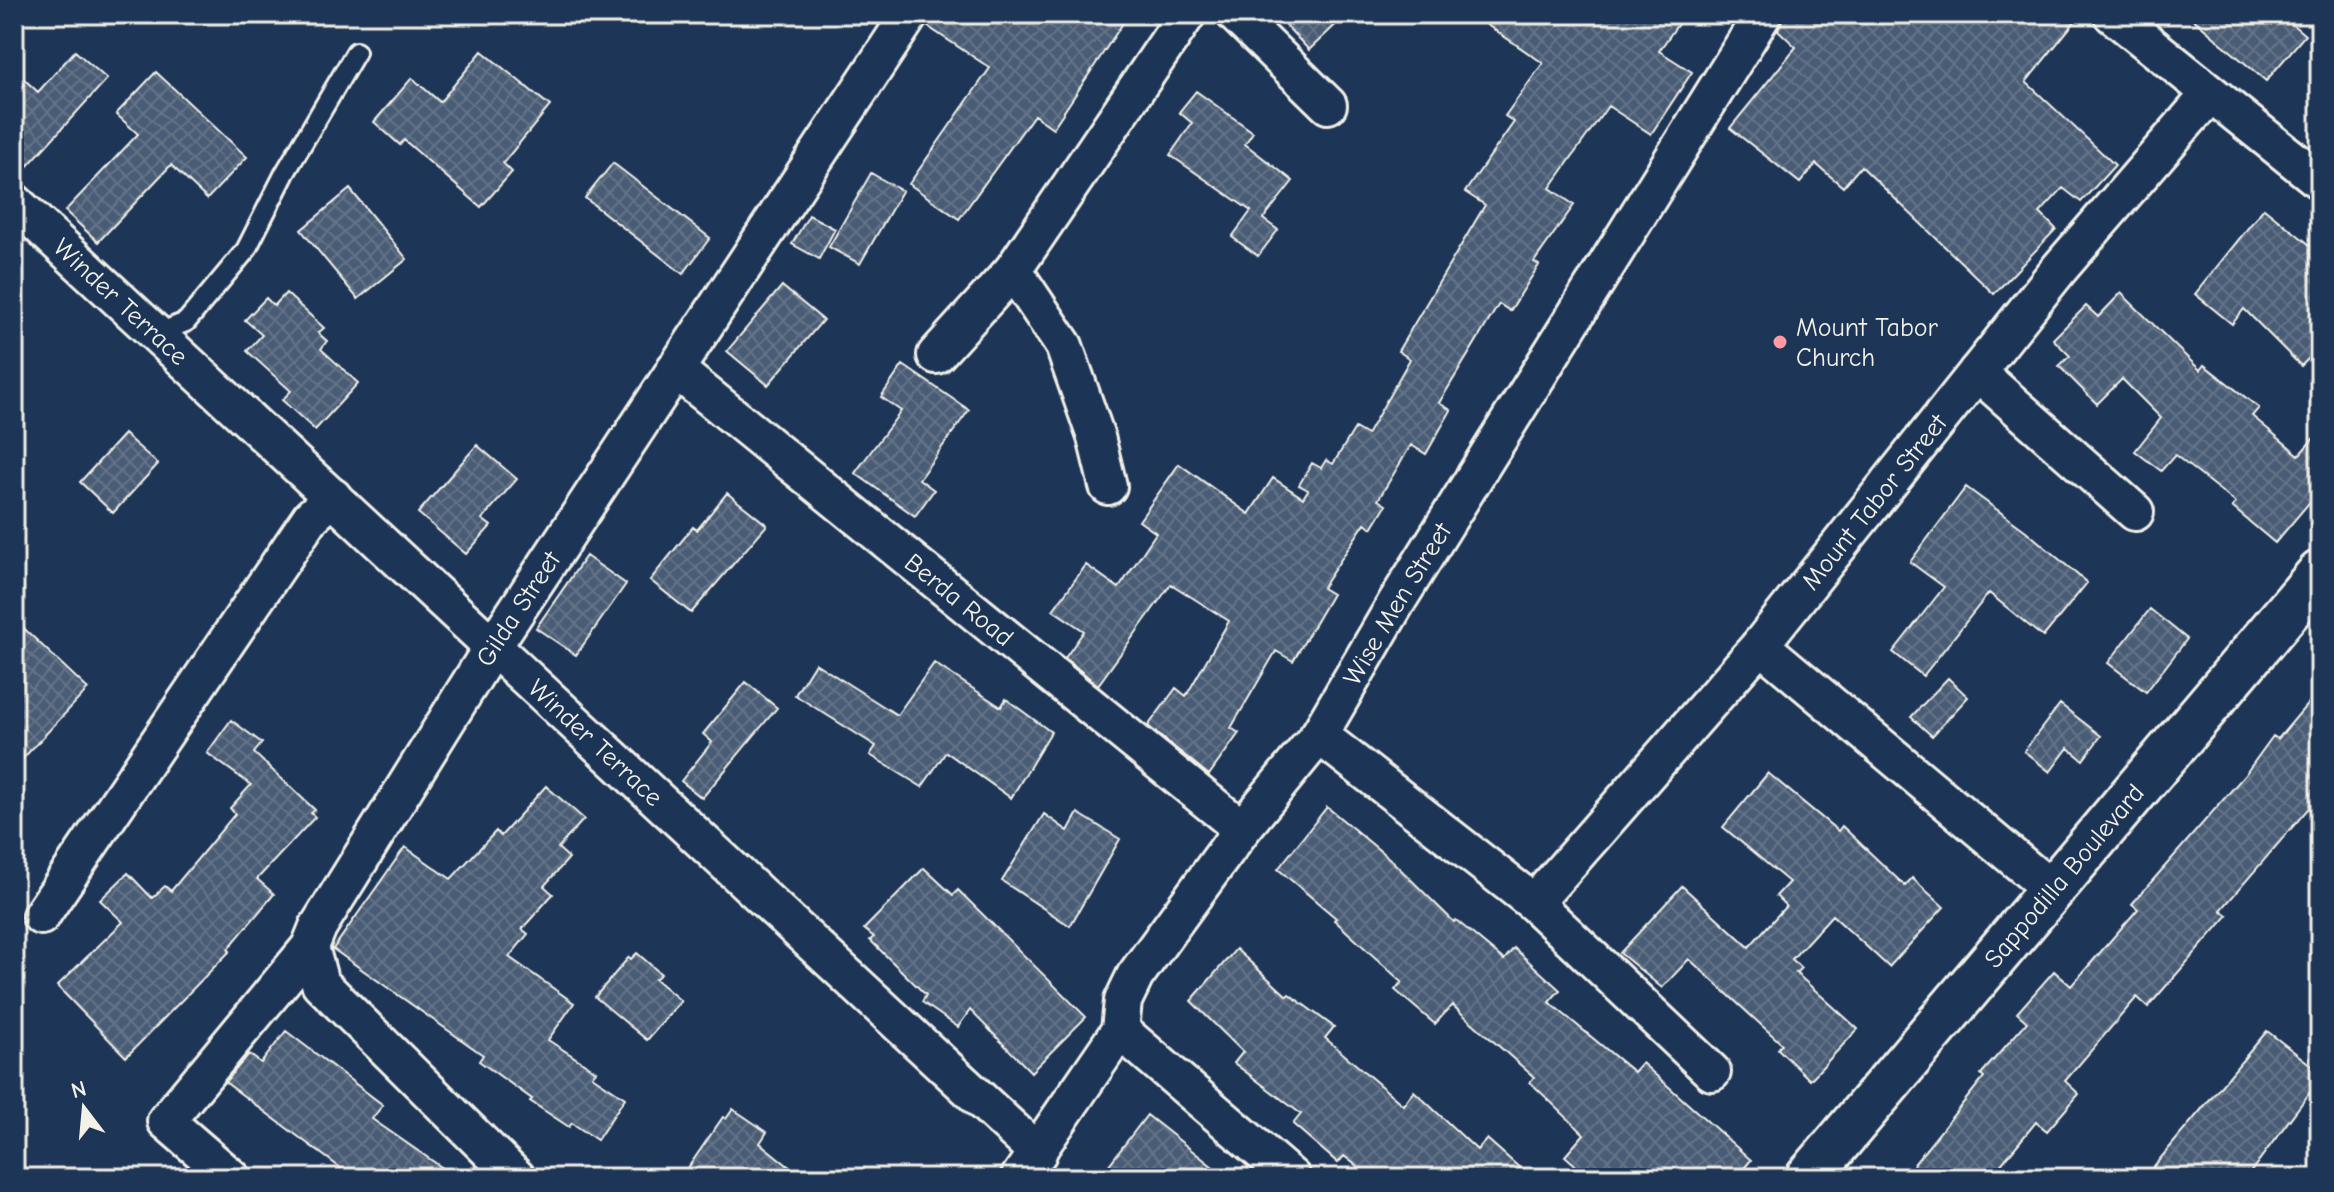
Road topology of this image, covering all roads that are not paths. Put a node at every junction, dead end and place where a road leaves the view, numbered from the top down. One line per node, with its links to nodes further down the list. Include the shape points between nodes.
1 (910, 14): 14 (street, Gilda Street)
2 (1187, 14): 11 (street)
3 (1235, 14): 8 (street)
4 (1763, 14): 22 (street, Wise Men Street)
5 (2112, 14): 7 (street)
6 (356, 52): 12 (lane, via 246,250 186,322)
7 (2210, 94): 9 (street); 15 (street, Mount Tabor Street)
8 (1328, 105)
9 (2320, 181)
10 (14, 202): 12 (street, Winder Terrace)
11 (1013, 270): 13 (street); 16 (street, via 1064,346)
12 (156, 334): 17 (street, Winder Terrace)
13 (936, 355)
14 (675, 369): 21 (street, Gilda Street); 23 (street, Berda Road)
15 (1977, 372): 18 (street); 20 (street, Mount Tabor Street)
16 (1108, 486)
17 (333, 497): 21 (street, Winder Terrace); 26 (street, via 311,517)
18 (2135, 512)
19 (2320, 573): 24 (street, Sappodilla Boulevard)
20 (1760, 645): 24 (street); 25 (street, Mount Tabor Street)
21 (493, 646): 27 (street, Gilda Street); 30 (street, Winder Terrace)
22 (1319, 735): 23 (street, Wise Men Street); 25 (street)
23 (1242, 829): 28 (street, Wise Men Street, via 1135,976 1123,1001)
24 (2052, 890): 34 (street, Sappodilla Boulevard)
25 (1534, 903): 29 (street)
26 (41, 916)
27 (310, 947): 31 (street, Gilda Street, via 166,1121); 32 (street, via 320,983)
28 (1120, 1030): 30 (street, Wise Men Street); 33 (street)
29 (1712, 1072)
30 (1028, 1166)
31 (232, 1178)
32 (517, 1178)
33 (1291, 1178)
34 (1808, 1178)

